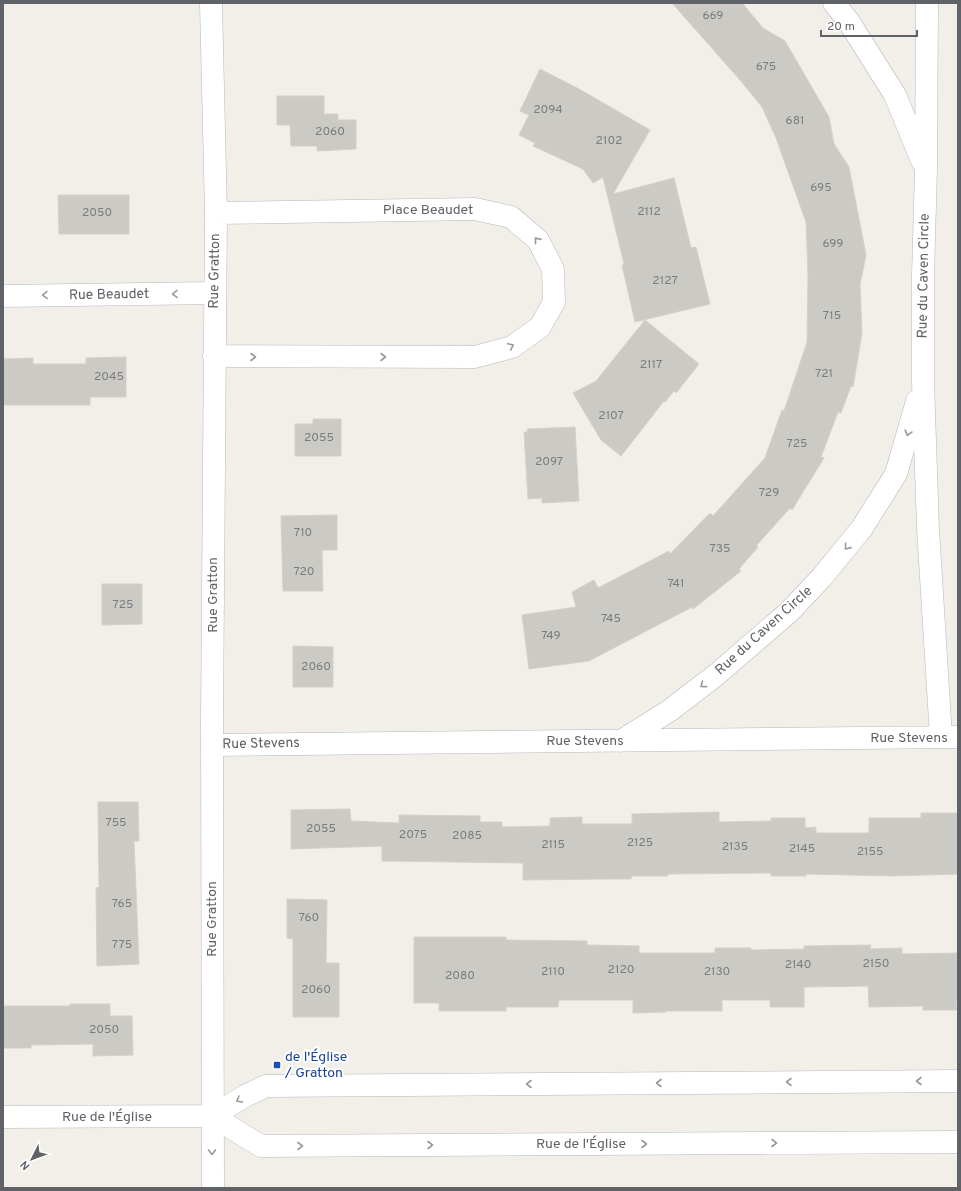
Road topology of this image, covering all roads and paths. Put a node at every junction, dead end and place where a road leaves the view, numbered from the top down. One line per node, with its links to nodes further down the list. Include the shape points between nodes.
1 (211, 3): 5 (street, Rue Gratton)
2 (834, 3): 4 (street, Rue du Caven Circle, via 849,22 895,95)
3 (927, 3): 4 (street, Rue du Caven Circle)
4 (926, 169): 9 (street, Rue du Caven Circle)
5 (216, 213): 6 (street, Rue Gratton); 8 (street, Place Beaudet, one-way to 5, via 475,357 512,347 540,327 554,302 553,269 538,240 511,217 475,209)
6 (214, 293): 7 (street, Rue Beaudet, one-way to 7); 8 (street, Rue Gratton)
7 (3, 296)
8 (214, 356): 12 (street, Rue Gratton)
9 (923, 382): 10 (street, Rue du Caven Circle, via 928,529); 11 (street, Rue du Caven Circle, one-way to 11, via 896,474 862,528 822,577 789,612 716,675 669,711)
10 (949, 737): 11 (street, Rue Stevens)
11 (620, 741): 12 (street, Rue Stevens)
12 (212, 745): 14 (street, Rue Gratton)
13 (958, 1081): 14 (street, one-way to 14, via 266,1086)
14 (212, 1116): 15 (street, Rue de l'Église); 16 (street, Rue de l'Église, one-way to 16, via 261,1146); 17 (street, Rue Gratton, one-way to 17)
15 (3, 1117)
16 (958, 1142)
17 (213, 1188)

